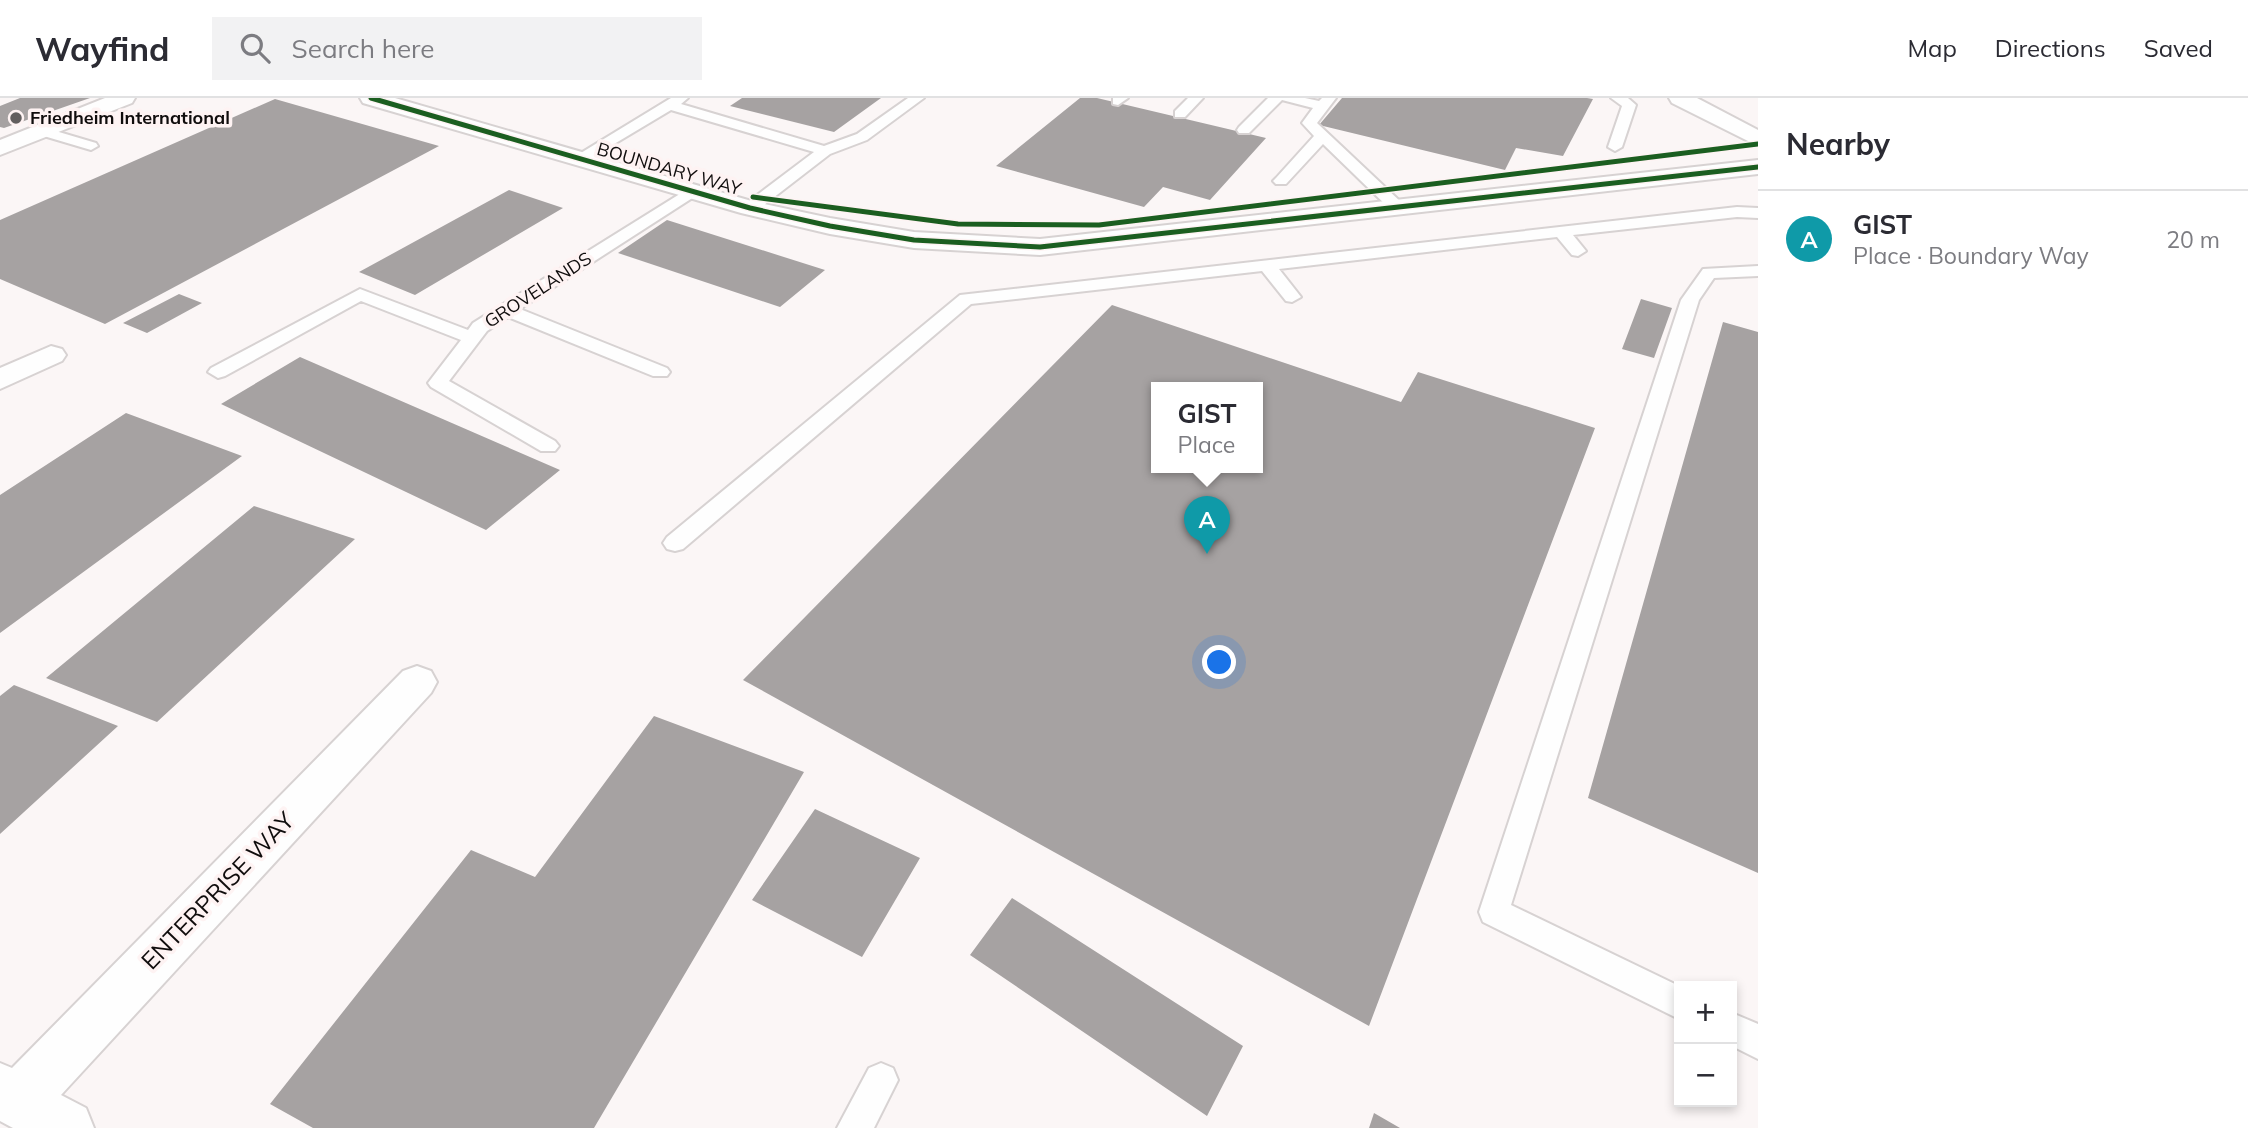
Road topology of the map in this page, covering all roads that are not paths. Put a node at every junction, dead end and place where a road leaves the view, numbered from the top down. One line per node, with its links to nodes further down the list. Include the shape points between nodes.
1 (124, 98): 13 (street)
2 (371, 98): 20 (street, BOUNDARY WAY)
3 (917, 98): 19 (lane, via 862,137)
4 (1196, 98): 11 (lane)
5 (1276, 98): 12 (lane)
6 (1287, 98): 10 (lane)
7 (1618, 98): 17 (lane, via 1629,105)
8 (1680, 98): 15 (street)
9 (675, 102): 19 (lane); 20 (lane)
10 (1325, 102): 14 (lane, via 1308,123)
11 (1180, 114)
12 (1244, 130)
13 (42, 131): 16 (lane); 18 (street)
14 (1322, 136): 22 (lane); 24 (lane)
15 (1758, 139)
16 (91, 146)
17 (1615, 147)
18 (0, 148)
19 (825, 151): 25 (lane)
20 (579, 159): 23 (street, BOUNDARY WAY)
21 (1758, 167): 24 (street, BOUNDARY WAY)
22 (1281, 181)
23 (691, 192): 25 (street, BOUNDARY WAY); 32 (lane, GROVELANDS)
24 (1397, 207): 25 (street, BOUNDARY WAY, via 1040,247 914,240)
25 (750, 208)
26 (1758, 213): 27 (lane)
27 (1561, 232): 28 (lane); 29 (lane)
28 (1578, 251)
29 (1266, 264): 31 (lane); 39 (lane, via 967,299)
30 (1758, 271): 41 (lane, via 1709,273 1690,300 1494,912)
31 (1292, 297)
32 (506, 310): 33 (lane, GROVELANDS); 36 (lane)
33 (472, 338): 35 (lane, via 360,294); 38 (lane, GROVELANDS, via 438,383)
34 (51, 355): 37 (street)
35 (218, 372)
36 (660, 372)
37 (0, 380)
38 (548, 446)
39 (675, 543)
40 (417, 682): 45 (street, ENTERPRISE WAY)
41 (1674, 1001)
42 (1737, 1032): 43 (lane)
43 (1758, 1042)
44 (881, 1080): 47 (lane)
45 (9, 1095): 46 (street)
46 (66, 1128)
47 (855, 1128)

